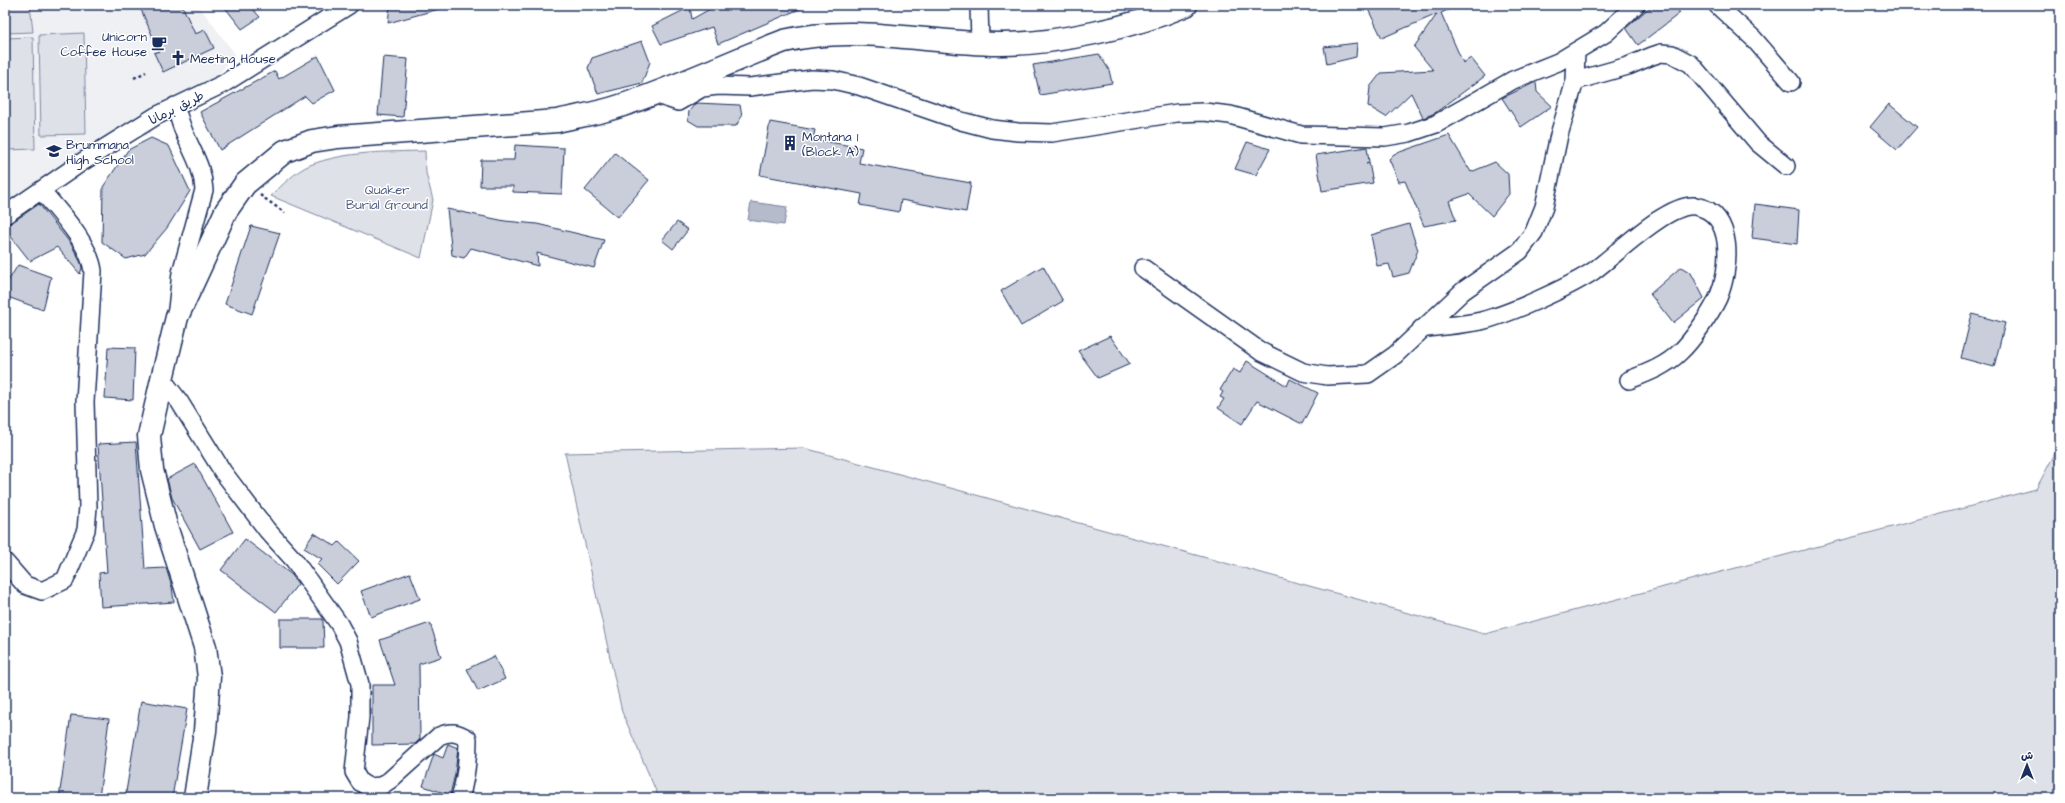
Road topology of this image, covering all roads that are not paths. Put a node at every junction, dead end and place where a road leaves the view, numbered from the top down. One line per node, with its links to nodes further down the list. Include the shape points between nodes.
1 (350, 5): 11 (street, طريق برمانا, via 223,84)
2 (979, 5): 6 (street)
3 (1186, 5): 6 (main road, via 1165,14 1091,33 1051,40)
4 (1636, 5): 7 (street, via 1606,33)
5 (1717, 5): 9 (street, via 1753,38)
6 (980, 43): 10 (main road, via 856,33 804,36 784,41)
7 (1576, 51): 8 (street); 10 (street, via 1558,62 1500,87 1436,124 1410,133 1385,137 1301,134 1230,115 1204,112 1177,113 1052,133 1018,132 961,121 859,86 833,80 812,79 750,87 702,88 678,102)
8 (1575, 81): 12 (street, via 1657,55 1672,54 1690,64 1758,143); 17 (street, via 1559,135 1544,207 1534,232 1520,251 1463,291)
9 (1791, 82)
10 (654, 94): 16 (main road, via 619,107 558,121 338,137 312,141 285,151 245,184 226,211)
11 (175, 106): 13 (street, طريق برمانا, via 82,162); 16 (street, via 186,139 204,177 204,190 181,273)
12 (1786, 166)
13 (42, 190): 14 (street, طريق برمانا); 20 (street, via 84,245 93,271 85,402 88,508 86,530 65,580 42,590 25,585)
14 (5, 215)
15 (1143, 268): 17 (street, via 1260,352 1303,372 1327,376 1368,374 1395,355)
16 (177, 317): 18 (main road)
17 (1421, 329): 19 (street, via 1481,321 1518,307 1591,272 1635,237 1675,211 1687,206 1706,209 1719,222 1726,237 1725,270 1718,298 1679,353 1658,367)
18 (162, 379): 21 (main road, via 149,436 152,470 166,526 205,647 209,676 205,731); 22 (street, via 179,401 223,472 267,530 294,560 348,641 360,684 360,718 354,772 360,782 368,787 381,786 439,736 448,732 459,733 468,739 467,774)
19 (1630, 380)
20 (5, 562)
21 (195, 798)
22 (460, 798)

